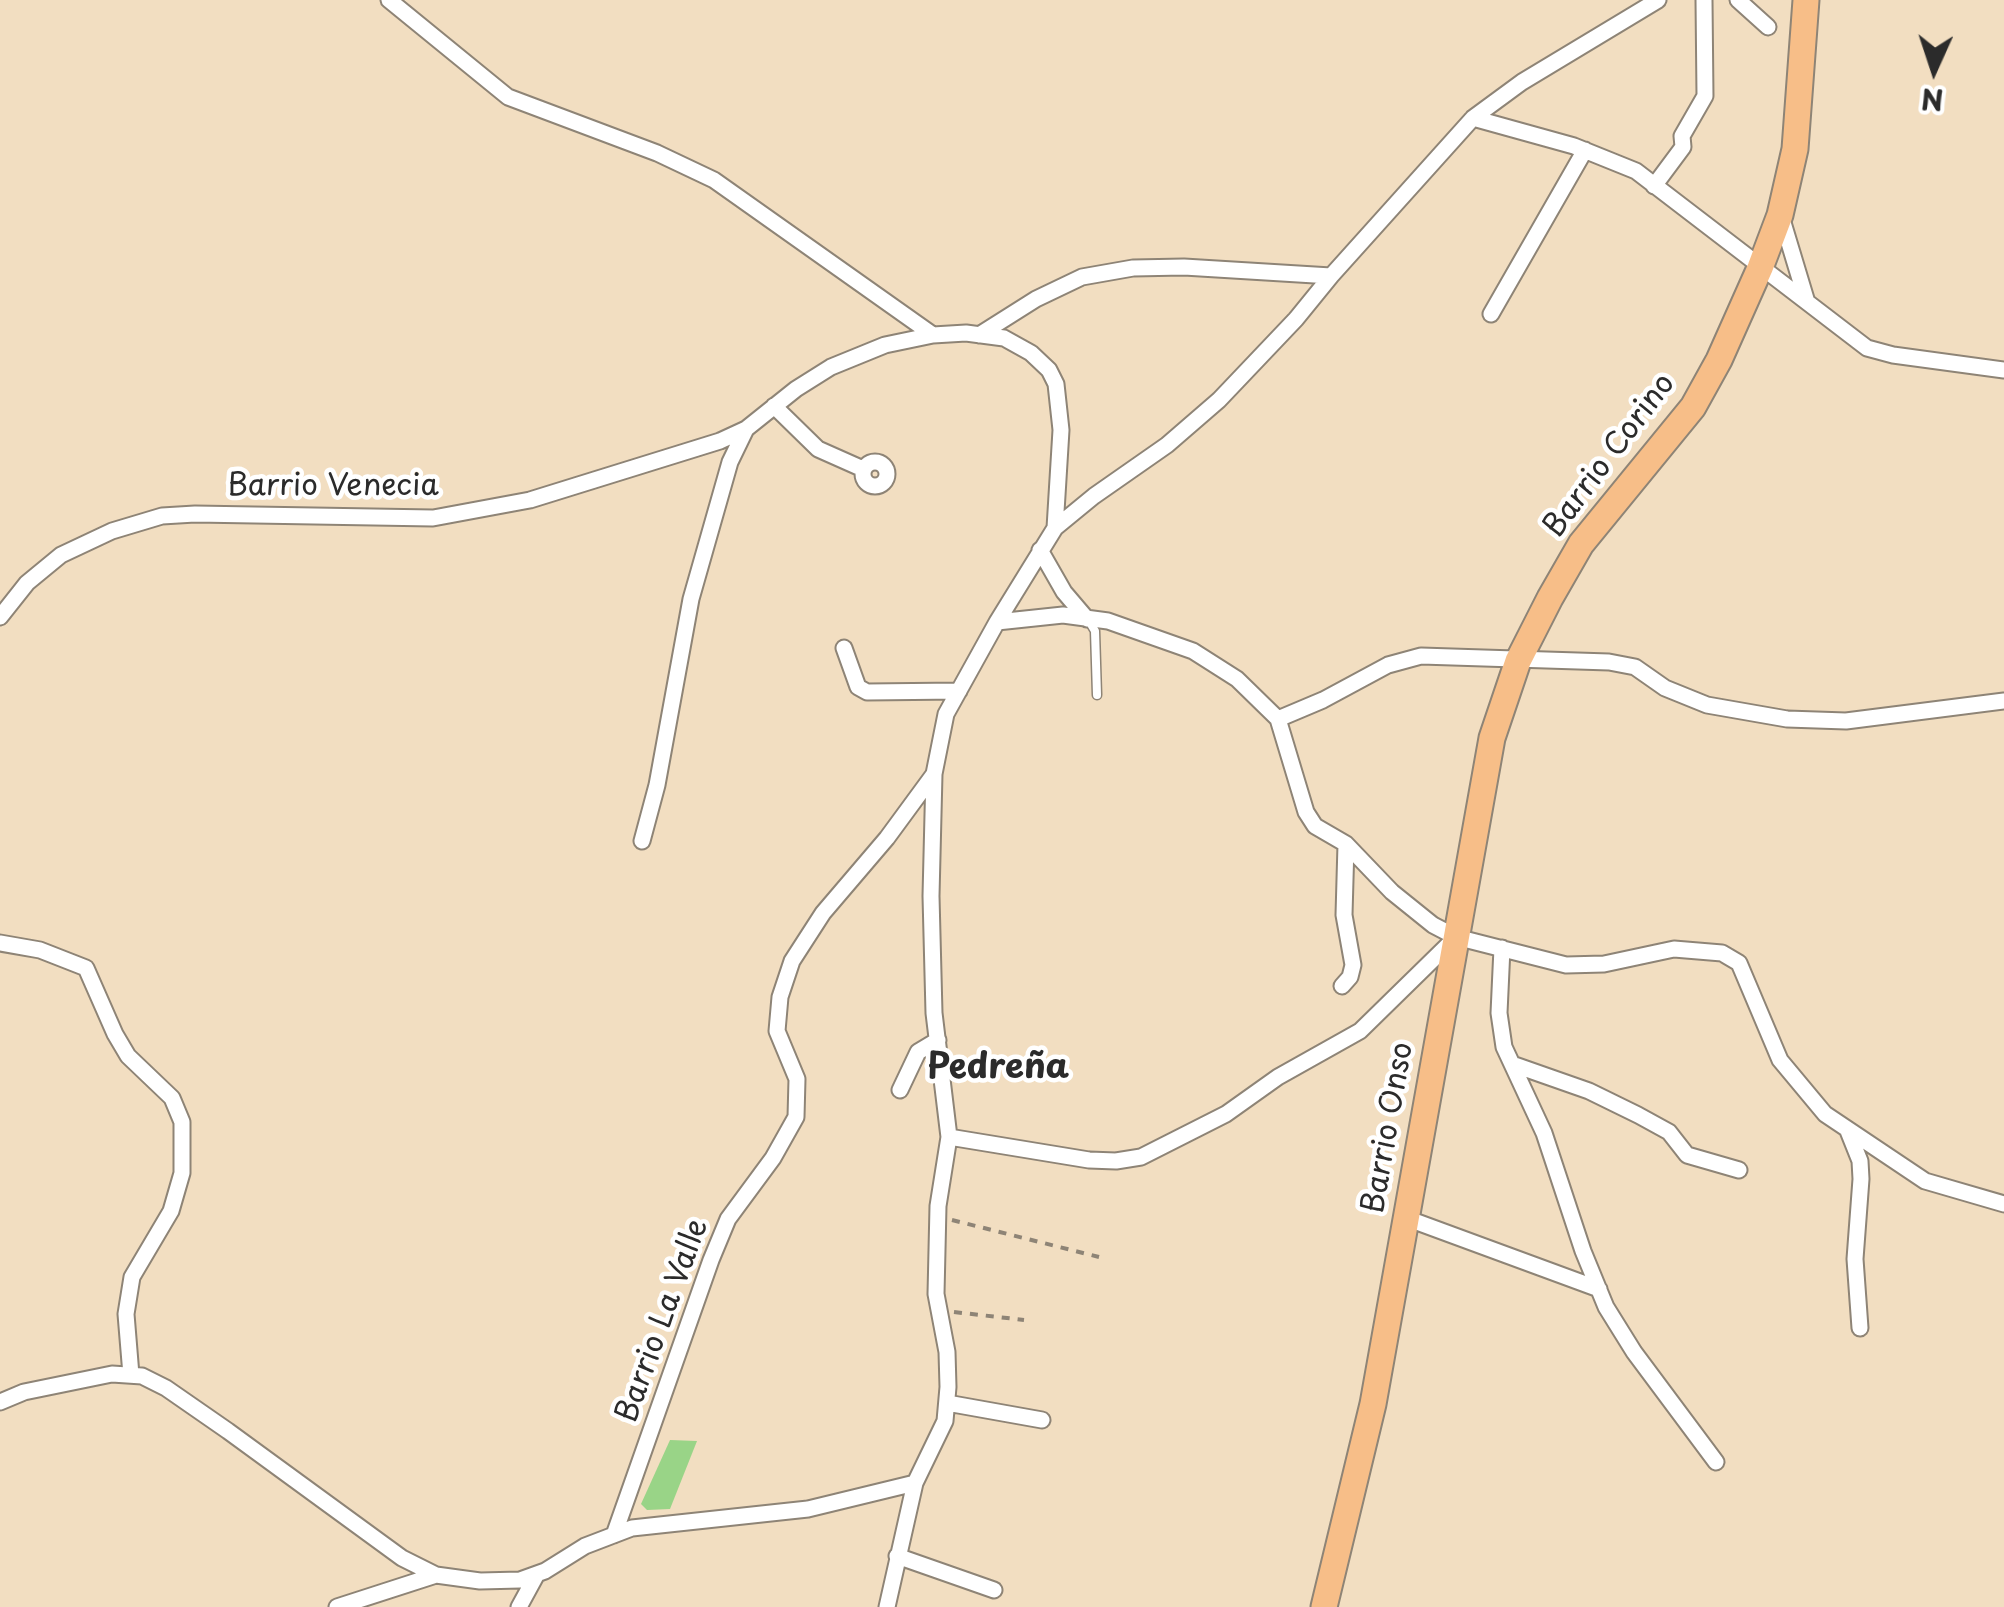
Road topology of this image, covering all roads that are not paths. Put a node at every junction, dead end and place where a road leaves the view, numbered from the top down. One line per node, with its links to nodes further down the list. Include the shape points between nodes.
1 (389, 0): 17 (street, via 508,97 714,180)
2 (1658, 0): 7 (street)
3 (1704, 0): 9 (street, via 1704,96 1682,136 1683,147)
4 (1738, 0): 6 (street)
5 (1806, 0): 10 (main road, Barrio Corino, via 1799,114)
6 (1768, 26)
7 (1474, 118): 8 (street); 13 (street)
8 (1585, 150): 9 (street); 15 (street)
9 (1654, 186): 11 (street)
10 (1780, 215): 11 (main road, Barrio Corino); 12 (street)
11 (1764, 258): 12 (street); 14 (street); 28 (main road, Barrio Corino, via 1692,407 1581,544)
12 (1796, 263): 14 (street)
13 (1330, 276): 16 (street, via 1184,267 1116,271 1082,277); 22 (street, via 1219,400)
14 (1806, 298): 18 (street, via 1867,348)
15 (1491, 314)
16 (979, 334): 17 (street, Barrio Venecia); 22 (street, Barrio Venecia, via 1030,353 1056,384 1061,430)
17 (934, 335): 19 (street, Barrio Venecia, via 831,367)
18 (2004, 370)
19 (774, 406): 20 (street, Barrio Venecia); 21 (street, via 818,448)
20 (746, 429): 24 (street, Barrio Venecia, via 565,490 452,515 162,516 61,555); 34 (street, Barrio Venecia, via 730,462 691,599)
21 (863, 469)
22 (1055, 528): 23 (street)
23 (1040, 550): 25 (street); 26 (street)
24 (0, 617)
25 (1088, 618): 26 (street); 30 (lane, via 1095,630); 32 (street, via 1193,652 1237,678)
26 (997, 622): 29 (street)
27 (844, 648): 29 (street, via 858,687 867,692)
28 (1518, 661): 31 (street, via 1635,667 1707,705 1787,718 1846,721); 32 (street, via 1421,656 1388,664); 36 (main road, Barrio Onso, via 1492,738)
29 (959, 691): 33 (street, via 946,714)
30 (1096, 695)
31 (2004, 702)
32 (1278, 718): 35 (street, via 1306,812)
33 (934, 774): 40 (street); 56 (street, Barrio La Valle, via 792,961 777,1031 797,1080 796,1117 728,1220)
34 (642, 842)
35 (1346, 844): 36 (street, via 1392,892); 39 (street, via 1344,915 1353,964)
36 (1456, 937): 38 (street); 44 (street, via 1360,1031 1226,1114 1141,1156 1088,1160); 47 (main road, Barrio Onso)
37 (0, 943): 50 (street, via 86,968 128,1056 172,1098 182,1122 182,1174 171,1210 132,1277 126,1327)
38 (1502, 948): 41 (street, via 1499,1013); 43 (street, via 1566,966 1674,948 1722,953 1739,963 1780,1060)
39 (1342, 986)
40 (938, 1040): 42 (street, via 918,1052); 44 (street)
41 (1512, 1064): 45 (street, via 1589,1091 1654,1124 1687,1155); 48 (street)
42 (900, 1090)
43 (1848, 1131): 46 (street, via 1925,1181); 49 (street, via 1862,1179 1855,1259)
44 (950, 1137): 52 (street, via 936,1294 947,1352)
45 (1740, 1170)
46 (2004, 1204)
47 (1406, 1218): 48 (street); 64 (main road, Barrio Onso, via 1373,1404)
48 (1599, 1289): 54 (street, via 1634,1352)
49 (1860, 1328)
50 (131, 1375): 51 (street); 59 (street, via 166,1388 402,1558)
51 (0, 1402)
52 (946, 1403): 53 (street); 55 (street, via 945,1422)
53 (1042, 1420)
54 (1716, 1462)
55 (915, 1483): 56 (street, via 808,1509); 57 (street)
56 (614, 1535): 58 (street)
57 (897, 1556): 60 (street); 63 (street)
58 (537, 1574): 59 (street, via 480,1582); 62 (street)
59 (436, 1575): 61 (street)
60 (994, 1590)
61 (338, 1607)
62 (519, 1607)
63 (887, 1607)
64 (1324, 1607)

